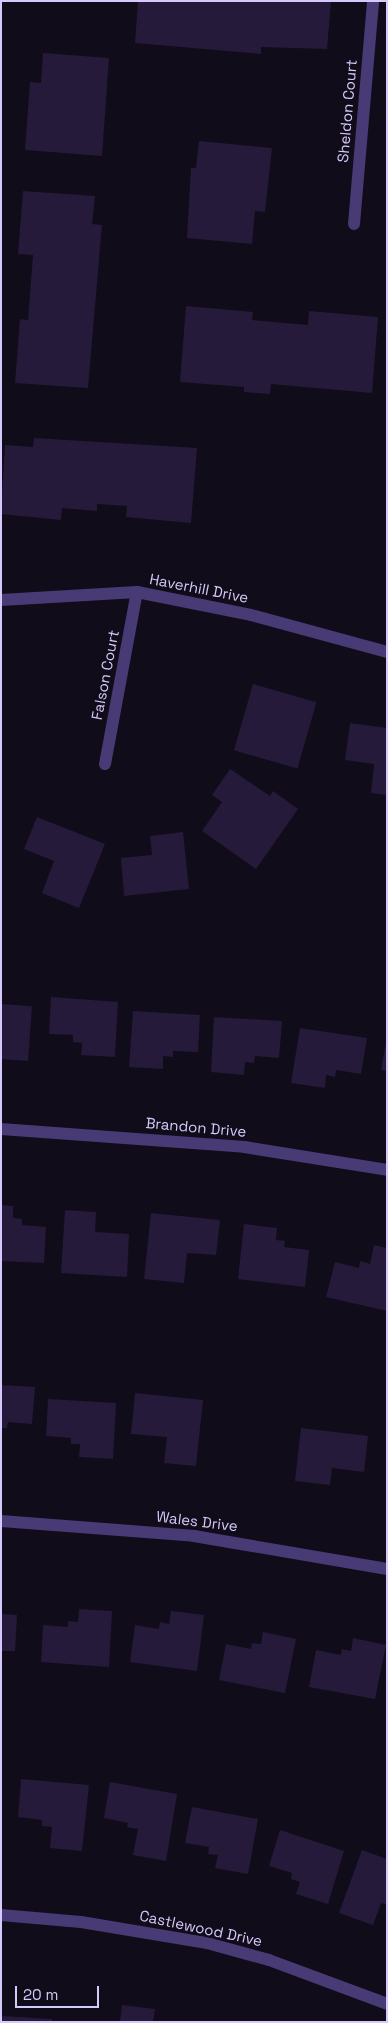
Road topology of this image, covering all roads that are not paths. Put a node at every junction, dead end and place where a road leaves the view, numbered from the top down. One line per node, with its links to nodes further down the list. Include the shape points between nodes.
1 (373, 1): 2 (street, Sheldon Court)
2 (354, 224)
3 (137, 592): 4 (street, Haverhill Drive); 5 (street, Haverhill Drive, via 251,615); 6 (street, Falson Court)
4 (1, 600)
5 (387, 652)
6 (104, 764)
7 (1, 1129): 8 (street, Brandon Drive, via 244,1148)
8 (387, 1170)
9 (1, 1521): 10 (street, Wales Drive, via 194,1536)
10 (387, 1569)
11 (1, 1915): 12 (street, Castlewood Drive, via 81,1922 207,1943 269,1960)
12 (387, 2004)

